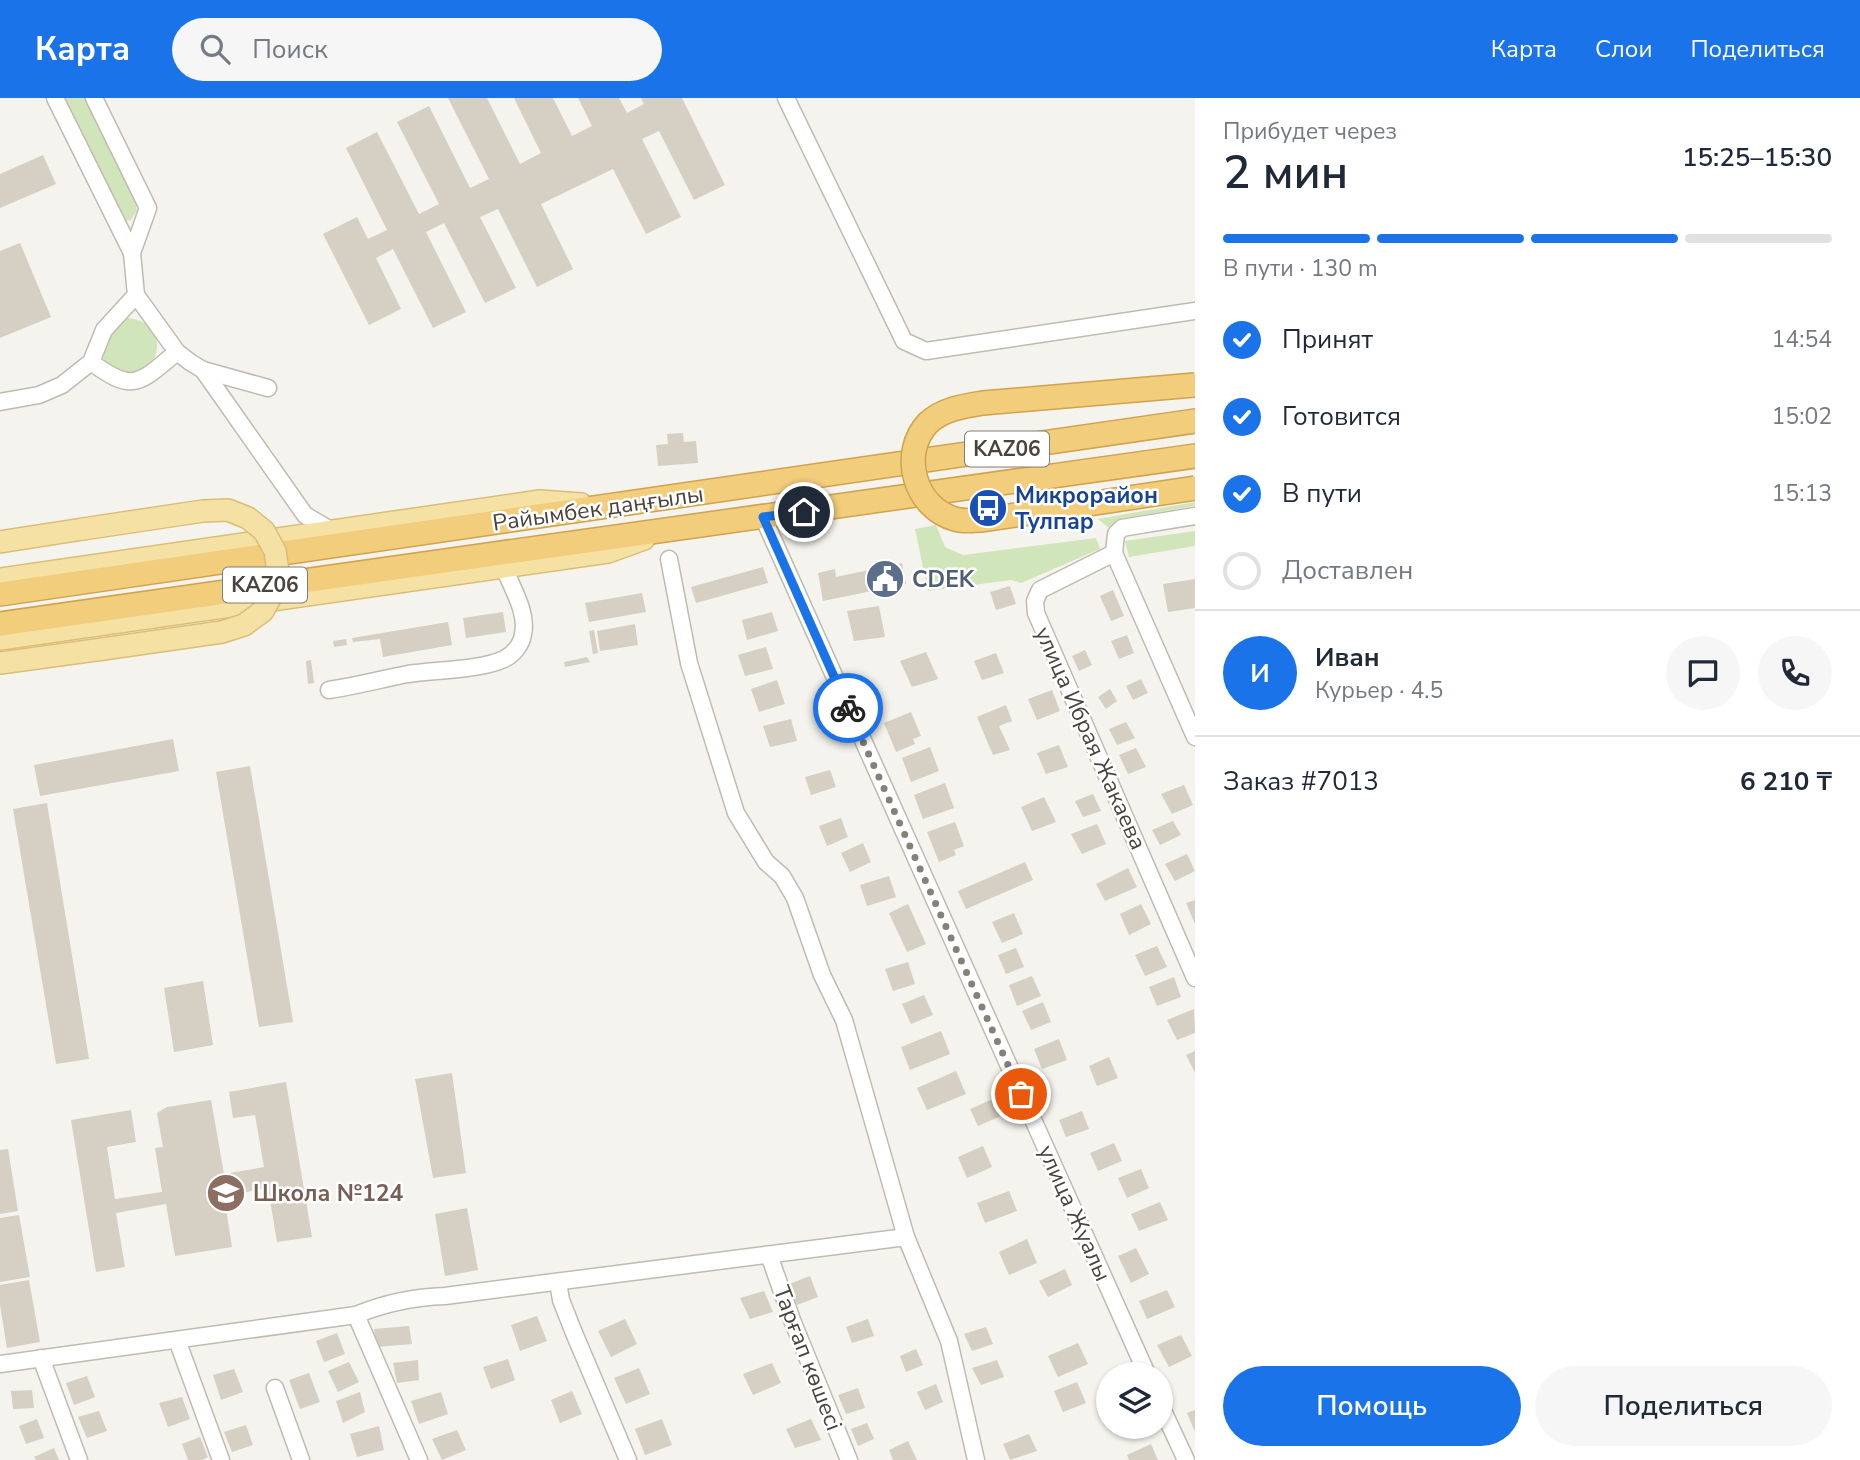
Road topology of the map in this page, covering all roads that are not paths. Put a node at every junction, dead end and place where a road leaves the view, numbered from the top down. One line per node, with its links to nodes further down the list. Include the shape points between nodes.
1 (55, 98): 4 (street)
2 (94, 98): 4 (street, via 148,208)
3 (786, 98): 6 (street, via 904,341 926,351)
4 (132, 253): 5 (street)
5 (136, 295): 7 (street); 8 (street, via 104,330)
6 (1195, 311)
7 (177, 352): 8 (street, via 136,381 118,380); 9 (street)
8 (91, 362): 12 (street, via 62,385 40,395)
9 (203, 370): 11 (street); 16 (street)
10 (1195, 385): 15 (highway, bridge, via 952,408 929,423 918,441 913,468 918,489 932,508 956,520)
11 (268, 388)
12 (0, 401)
13 (1195, 421): 17 (highway, Райымбек даңғылы / KАZ06)
14 (1195, 456): 19 (highway, Райымбек даңғылы / KАZ06)
15 (1195, 488)
16 (295, 502): 21 (street, via 305,515); 22 (street)
17 (611, 506): 21 (main road, via 540,501); 28 (highway, Райымбек даңғылы / KАZ06)
18 (1195, 516): 24 (street, via 1122,528 1116,534)
19 (763, 517): 20 (highway, Райымбек даңғылы / KАZ06); 41 (street, улица Жуалы)
20 (666, 530): 26 (main road, via 608,552); 29 (highway, Райымбек даңғылы / KАZ06)
21 (331, 531): 22 (main road)
22 (289, 537): 27 (main road)
23 (0, 541): 31 (main road, bridge, via 228,510 264,531 275,551 278,571 263,611 244,625 222,632)
24 (1114, 553): 33 (street); 34 (street, улица Ибрая Жакаева, via 1040,590 1036,613)
25 (669, 559): 35 (street, via 689,663 736,813 766,862 782,876 802,913 822,975 844,1020)
26 (504, 568): 30 (main road); 32 (street, via 524,629 519,646 504,659)
27 (0, 579)
28 (0, 594)
29 (0, 624)
30 (0, 639)
31 (0, 663)
32 (329, 690)
33 (1195, 737)
34 (1195, 978)
35 (906, 1237): 36 (street); 51 (street, via 949,1341)
36 (769, 1255): 37 (street); 50 (street, Тарғап көшесі)
37 (558, 1282): 38 (street, via 422,1297); 49 (street, via 569,1322)
38 (356, 1315): 39 (street); 48 (street)
39 (177, 1340): 40 (street); 46 (street)
40 (41, 1358): 42 (street); 45 (street)
41 (1142, 1362)
42 (0, 1364)
43 (275, 1388): 47 (street)
44 (1173, 1432): 52 (street)
45 (79, 1460)
46 (221, 1460)
47 (301, 1460)
48 (419, 1460)
49 (628, 1460)
50 (849, 1460)
51 (976, 1460)
52 (1186, 1460)

